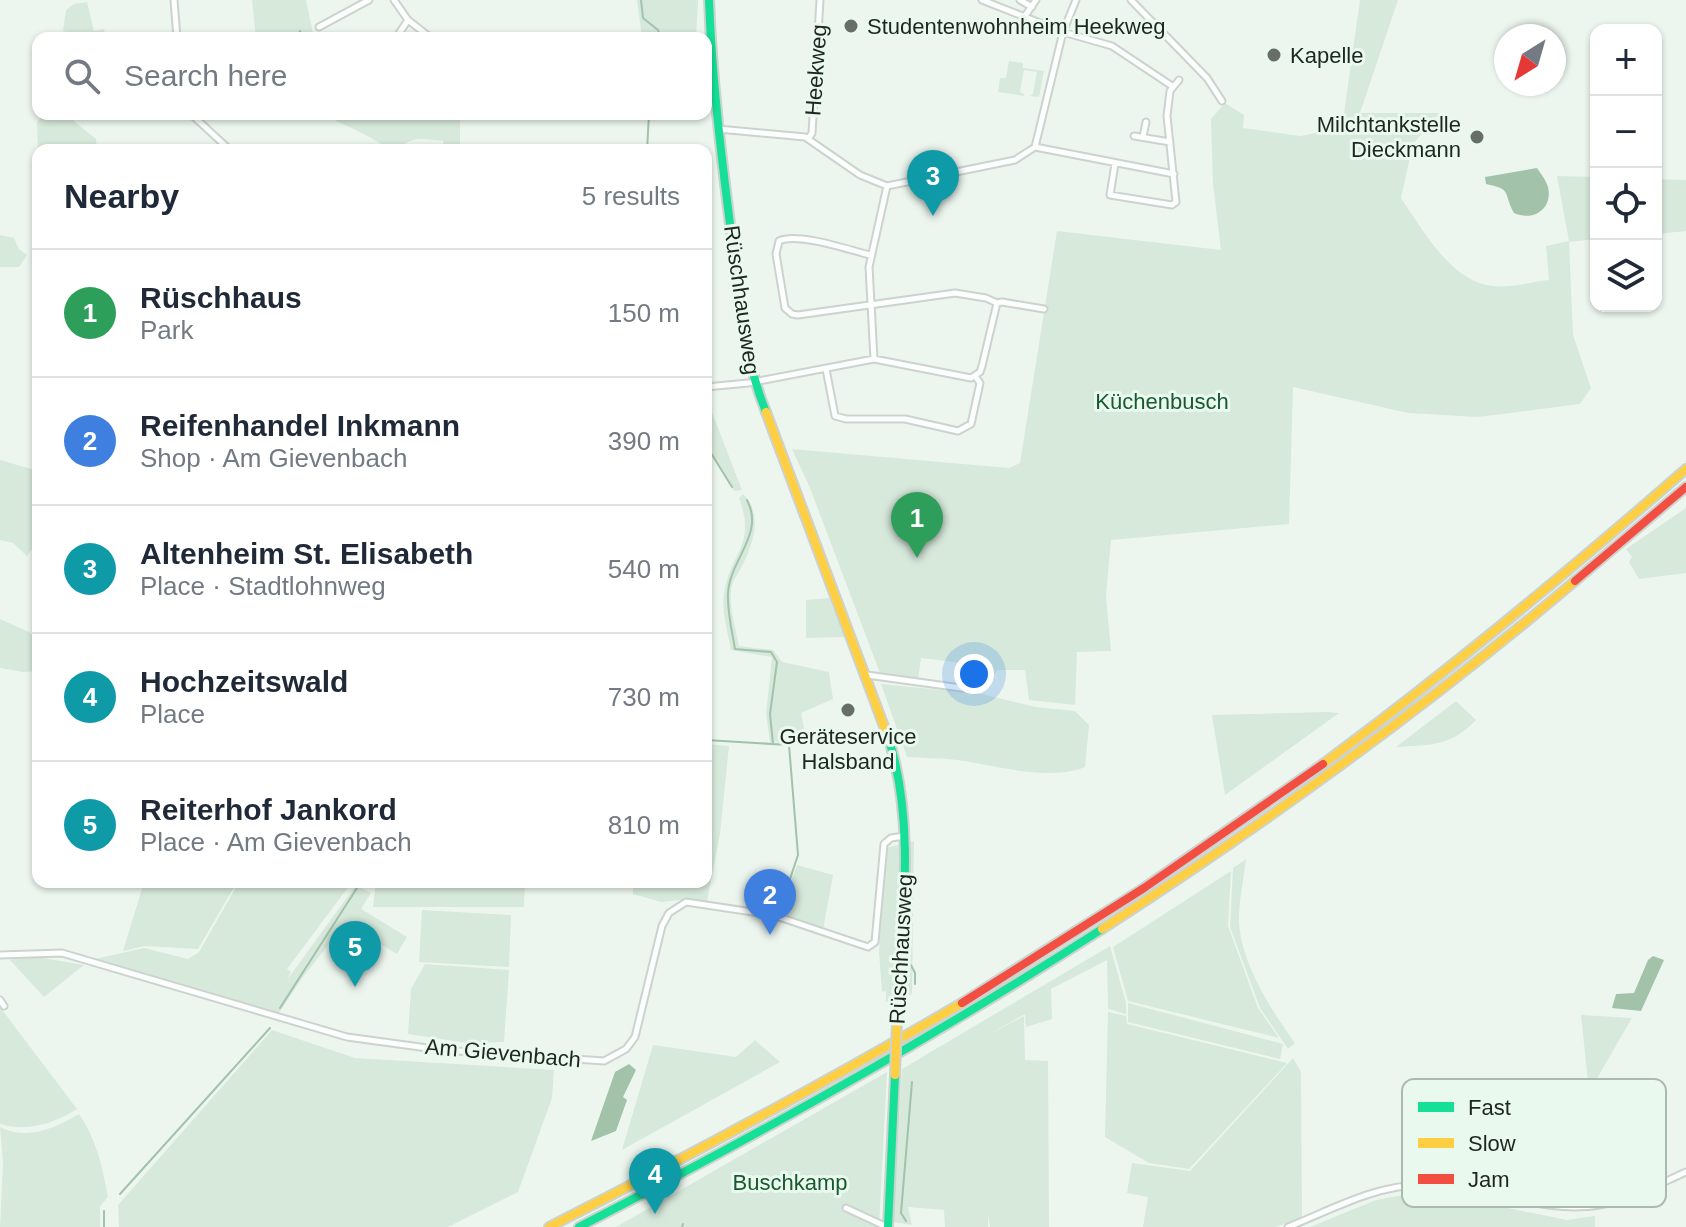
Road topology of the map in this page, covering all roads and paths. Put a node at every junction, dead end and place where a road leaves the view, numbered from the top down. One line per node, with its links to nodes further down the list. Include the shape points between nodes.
1 (174, 0): 15 (street)
2 (369, 0): 14 (street)
3 (394, 0): 13 (street)
4 (709, 0): 18 (main road, Rüschhausweg)
5 (820, 0): 29 (street, Heekweg)
6 (986, 0): 12 (street)
7 (1020, 0): 11 (street)
8 (1036, 0): 11 (street)
9 (1076, 0): 19 (street)
10 (1131, 0): 23 (street, via 1207,78)
11 (1032, 7): 12 (street)
12 (1025, 16): 19 (street)
13 (408, 20): 16 (street); 17 (street)
14 (319, 27)
15 (177, 32)
16 (400, 32)
17 (423, 32)
18 (708, 32)
19 (1063, 32): 22 (street, via 1112,46); 32 (street)
20 (1179, 80): 22 (street)
21 (712, 83): 26 (main road, Rüschhausweg)
22 (1172, 86): 30 (street)
23 (1222, 101)
24 (198, 120): 31 (street)
25 (1146, 122): 28 (street)
26 (718, 129): 29 (street); 43 (main road, Rüschhausweg)
27 (1134, 136): 28 (street)
28 (1143, 137): 30 (street)
29 (808, 139): 35 (street, via 860,175)
30 (1170, 142): 34 (street)
31 (224, 144)
32 (1035, 147): 33 (street); 35 (street, via 1015,160)
33 (1115, 164): 34 (street); 34 (street, via 1110,195 1172,205)
34 (1174, 174)
35 (887, 186): 36 (street)
36 (870, 255): 38 (street); 38 (street, via 793,238 779,241 776,254 785,308 792,314)
37 (997, 303): 38 (street, via 955,293); 39 (street); 42 (street)
38 (870, 305): 40 (street)
39 (1044, 309)
40 (874, 359): 41 (street); 42 (street)
41 (826, 369): 42 (street, via 835,416 905,419 958,431 971,424 980,383); 43 (street)
42 (975, 376)
43 (754, 382): 44 (street); 47 (main road, Rüschhausweg)
44 (712, 386)
45 (1686, 469): 55 (main road, via 1435,679 1183,862 915,1033)
46 (1686, 487): 56 (main road, via 1444,689 1215,857 922,1044 718,1158)
47 (867, 675): 48 (street); 49 (main road, Rüschhausweg, via 895,761)
48 (976, 690)
49 (905, 836): 50 (street, Am Gievenbach, via 884,844 876,937 868,947 773,915 686,902 674,908 662,926 635,1037 604,1061 442,1050 347,1037 62,953); 57 (main road, Rüschhausweg, bridge)
50 (0, 955)
51 (1686, 1172): 52 (street)
52 (1666, 1180)
53 (1402, 1186): 58 (street)
54 (846, 1208): 57 (street, Rüschhausweg)
55 (549, 1227)
56 (579, 1227)
57 (888, 1227)
58 (1288, 1227)

